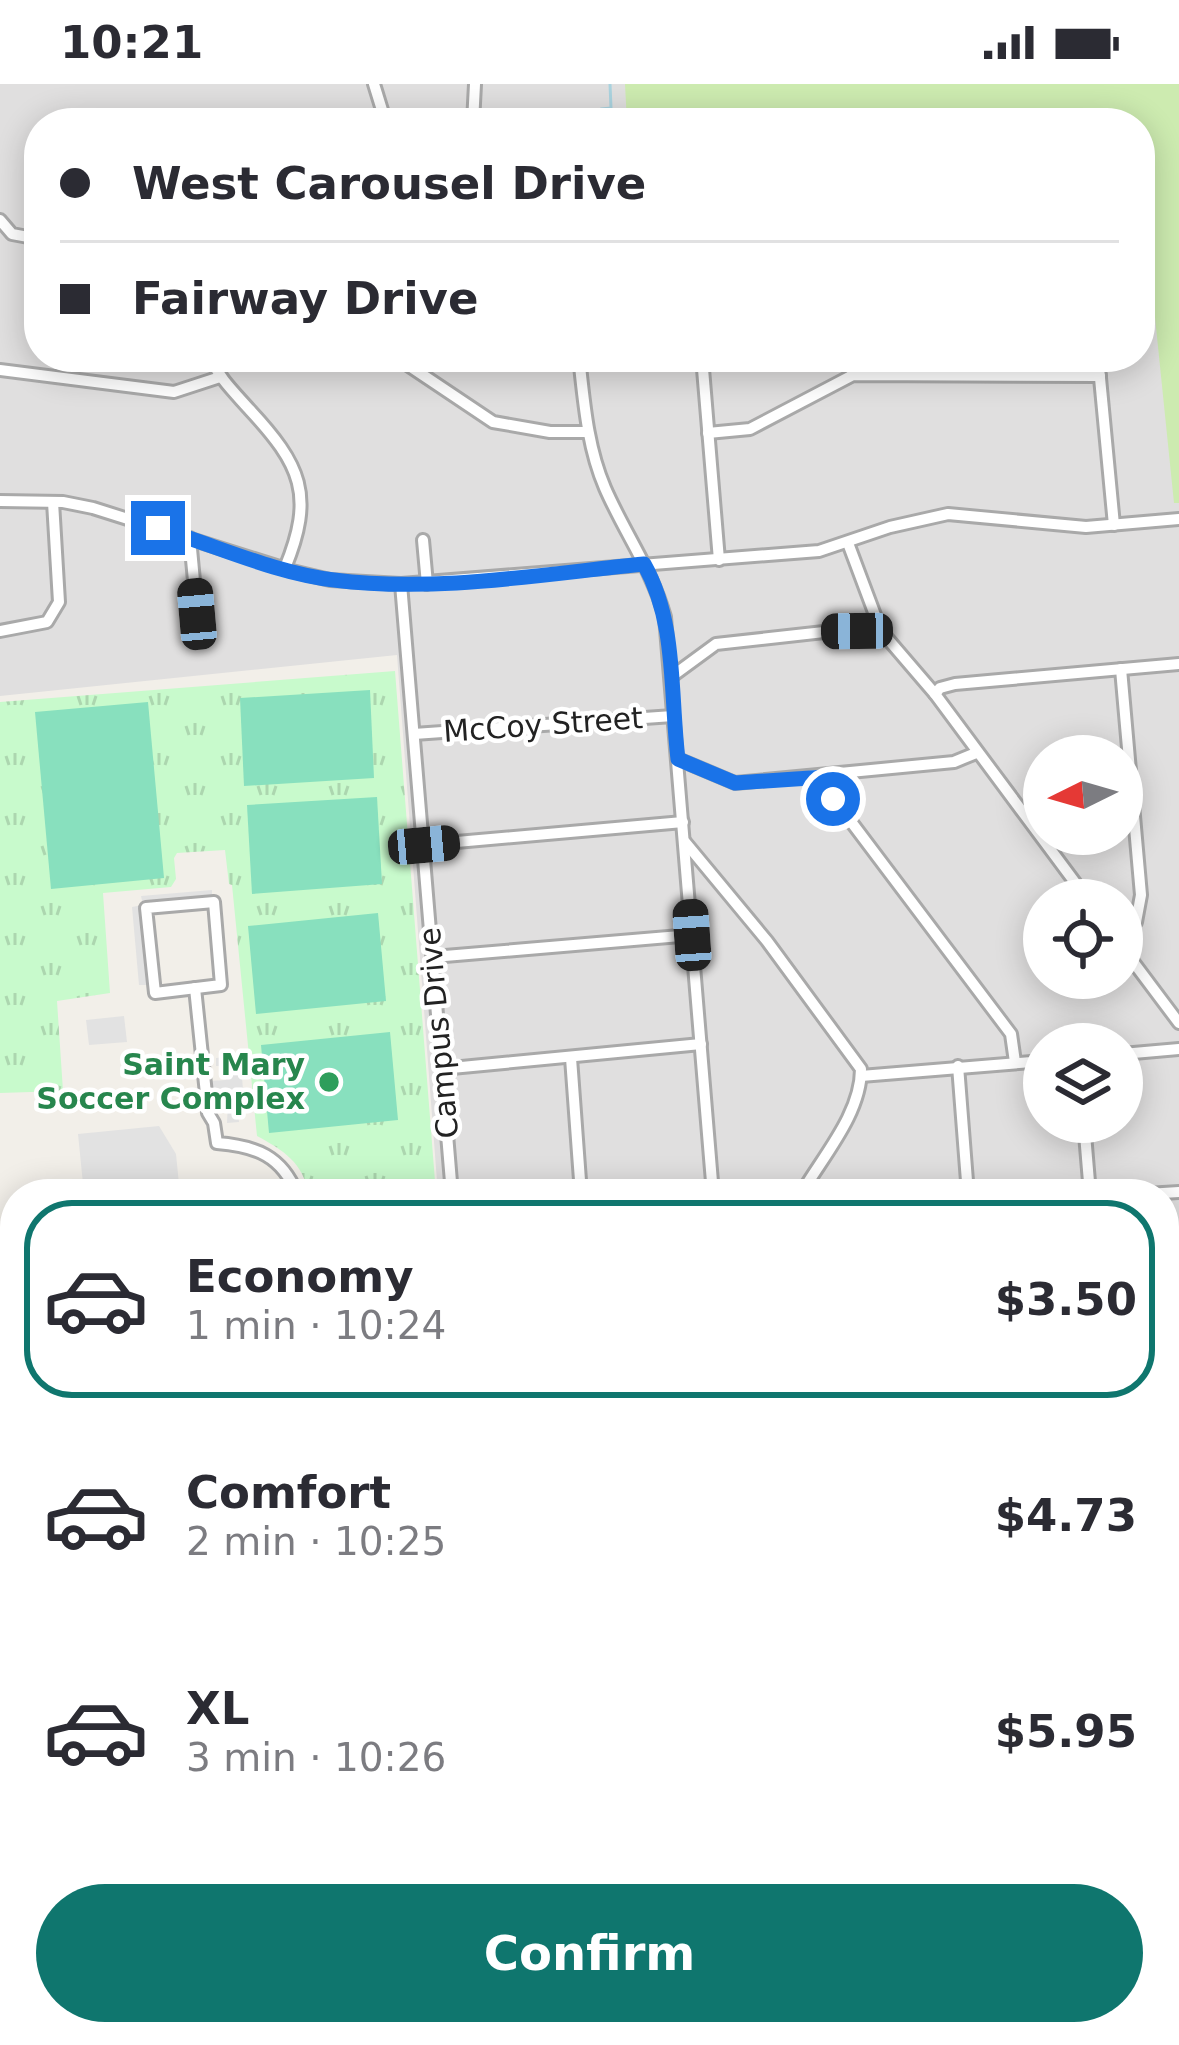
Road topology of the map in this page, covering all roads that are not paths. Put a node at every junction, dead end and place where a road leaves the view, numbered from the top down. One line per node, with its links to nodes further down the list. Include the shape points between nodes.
1 (0, 220): 2 (street)
2 (24, 236)
3 (0, 370): 12 (street, via 159,391)
4 (218, 372): 12 (street)
5 (418, 372): 13 (street, via 493,422)
6 (581, 372): 13 (street)
7 (703, 372): 14 (street)
8 (852, 372): 10 (street)
9 (1100, 372): 11 (street)
10 (853, 375): 11 (street); 14 (street, via 750,429)
11 (1100, 376): 18 (street)
12 (220, 377): 24 (street, via 284,447 294,470 301,529)
13 (588, 432): 23 (street, via 604,487)
14 (708, 433): 22 (street)
15 (0, 501): 16 (street)
16 (53, 502): 19 (street); 28 (street, via 59,602 34,628)
17 (1179, 519): 18 (street)
18 (1114, 525): 21 (street, via 948,514)
19 (190, 538): 24 (street); 27 (street)
20 (423, 540): 26 (street)
21 (848, 544): 22 (street); 29 (street)
22 (719, 560): 23 (street)
23 (644, 564): 26 (street); 32 (street, via 665,617)
24 (285, 568): 25 (street)
25 (400, 584): 26 (street); 35 (street, Campus Drive)
26 (427, 584)
27 (197, 614)
28 (0, 631)
29 (881, 631): 32 (street, via 716,644); 33 (street)
30 (1179, 664): 31 (street)
31 (1120, 669): 33 (street, via 955,684); 43 (street)
32 (670, 677): 34 (street)
33 (934, 694): 36 (street)
34 (673, 716): 35 (street, McCoy Street); 37 (street)
35 (414, 734): 41 (street, Campus Drive)
36 (976, 754): 38 (street); 42 (street)
37 (678, 759): 38 (street, via 735,783); 39 (street)
38 (825, 777): 54 (street, via 833,799 1011,1034)
39 (682, 822): 40 (street); 41 (street)
40 (685, 842): 44 (street); 57 (street, via 832,1026)
41 (424, 845): 45 (street, Campus Drive)
42 (1073, 879)
43 (1140, 879)
44 (692, 935): 45 (street); 49 (street)
45 (433, 957): 56 (street, Campus Drive)
46 (1143, 975): 48 (street)
47 (195, 988): 47 (street, via 154,993 146,908 214,902 221,985); 59 (street, via 217,1143 271,1155)
48 (1179, 1023)
49 (701, 1045): 52 (street); 62 (street)
50 (1179, 1049): 51 (street)
51 (1143, 1052)
52 (571, 1058): 56 (street); 61 (street)
53 (1023, 1061): 54 (street)
54 (1015, 1062): 55 (street)
55 (958, 1066): 57 (street); 64 (street)
56 (442, 1069): 60 (street, Campus Drive)
57 (861, 1076): 63 (street, via 853,1108)
58 (1086, 1143): 65 (street)
59 (290, 1179)
60 (451, 1179)
61 (580, 1179)
62 (712, 1179)
63 (810, 1179)
64 (967, 1179)
65 (1089, 1179)

